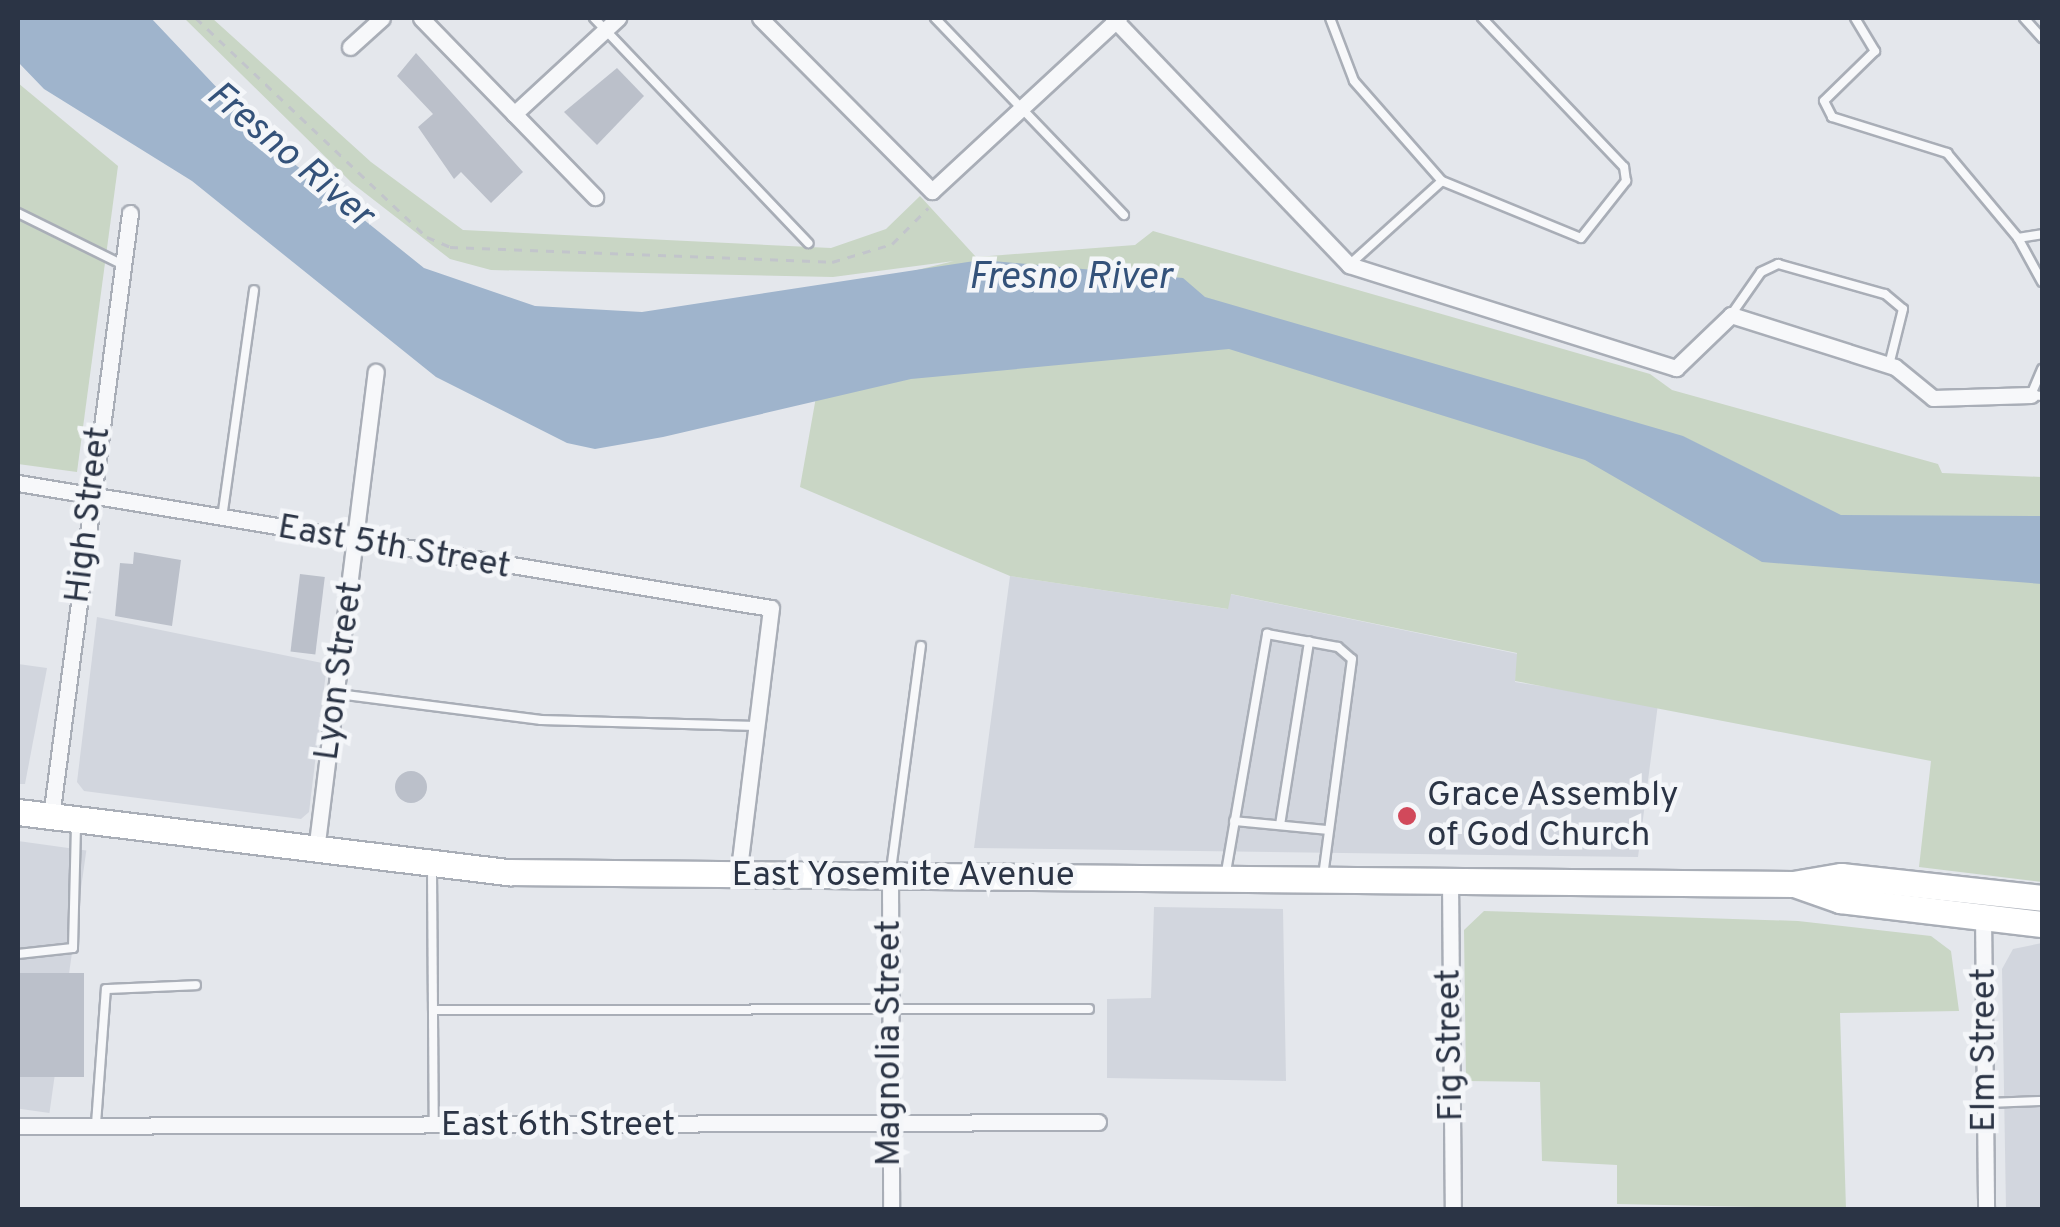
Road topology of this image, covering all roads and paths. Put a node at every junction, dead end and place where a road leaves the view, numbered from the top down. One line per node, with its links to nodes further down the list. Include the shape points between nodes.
1 (196, 18): 19 (path, via 427,237 450,247 832,262 892,244)
2 (382, 18): 14 (street)
3 (421, 18): 16 (street)
4 (618, 18): 12 (street)
5 (760, 18): 15 (street, via 932,191)
6 (935, 18): 15 (lane)
7 (1330, 18): 17 (lane, via 1354,81)
8 (1482, 18): 17 (lane, via 1624,167 1626,181 1581,238)
9 (1855, 18): 24 (lane, via 1875,51 1824,102 1832,117 1947,153)
10 (2024, 18): 13 (lane)
11 (1116, 19): 15 (street); 27 (street)
12 (599, 24): 16 (street); 25 (lane)
13 (2042, 38)
14 (350, 47)
15 (1022, 108): 22 (lane)
16 (514, 114): 18 (street)
17 (1442, 180): 27 (lane)
18 (595, 197)
19 (928, 208)
20 (18, 213): 26 (lane)
21 (130, 213): 26 (street, High Street)
22 (1124, 216)
23 (2042, 234): 24 (lane)
24 (2018, 238): 28 (lane)
25 (808, 243)
26 (123, 264): 36 (street, High Street)
27 (1348, 265): 30 (street, via 1676,368)
28 (2042, 282)
29 (254, 290): 37 (lane)
30 (1731, 315): 31 (street); 31 (lane, via 1761,272 1778,264 1886,294 1903,308)
31 (1889, 366): 34 (street, via 1933,398)
32 (2042, 369): 34 (lane)
33 (376, 372): 38 (street, Lyon Street)
34 (2037, 396)
35 (18, 483): 36 (street, East 5th Street)
36 (92, 492): 37 (street, East 5th Street); 44 (street, High Street)
37 (222, 518): 38 (street, East 5th Street)
38 (357, 544): 41 (street, Lyon Street); 42 (street, East 5th Street, via 771,608)
39 (1309, 641): 45 (lane, via 1267,634); 46 (lane); 47 (lane, via 1352,658)
40 (921, 646): 51 (lane)
41 (338, 694): 42 (lane, via 541,720); 48 (street, Lyon Street)
42 (757, 726): 50 (street)
43 (18, 812): 44 (main road, East Yosemite Avenue)
44 (63, 818): 48 (main road, East Yosemite Avenue); 60 (lane, via 73,948)
45 (1234, 820): 46 (lane); 52 (lane)
46 (1280, 825): 47 (lane)
47 (1328, 830): 53 (lane)
48 (316, 850): 49 (main road, East Yosemite Avenue)
49 (432, 864): 50 (main road, East Yosemite Avenue); 64 (lane)
50 (738, 876): 51 (main road, East Yosemite Avenue)
51 (890, 876): 52 (main road, East Yosemite Avenue); 62 (street, Magnolia Street)
52 (1224, 879): 53 (main road, East Yosemite Avenue)
53 (1322, 880): 54 (main road, East Yosemite Avenue)
54 (1450, 880): 55 (main road, East Yosemite Avenue); 73 (street, Fig Street)
55 (1792, 884): 56 (main road, East Yosemite Avenue, via 1841,876); 58 (main road, East Yosemite Avenue, via 1840,900)
56 (1983, 890): 57 (main road, East Yosemite Avenue); 58 (street, Elm Street)
57 (2042, 898)
58 (1984, 917): 59 (main road, East Yosemite Avenue); 66 (street, Elm Street)
59 (2042, 924)
60 (18, 954)
61 (196, 985): 68 (lane, via 106,989)
62 (888, 1008): 63 (lane); 64 (lane); 71 (street, Magnolia Street)
63 (1089, 1009)
64 (434, 1010): 69 (lane)
65 (2042, 1101): 66 (lane)
66 (1985, 1103): 74 (street, Elm Street)
67 (1098, 1122): 71 (street, East 6th Street)
68 (96, 1124): 69 (street, East 6th Street); 70 (street, East 6th Street)
69 (434, 1125): 71 (street, East 6th Street)
70 (18, 1126)
71 (888, 1127): 72 (street, Magnolia Street)
72 (891, 1210)
73 (1453, 1210)
74 (1986, 1210)

